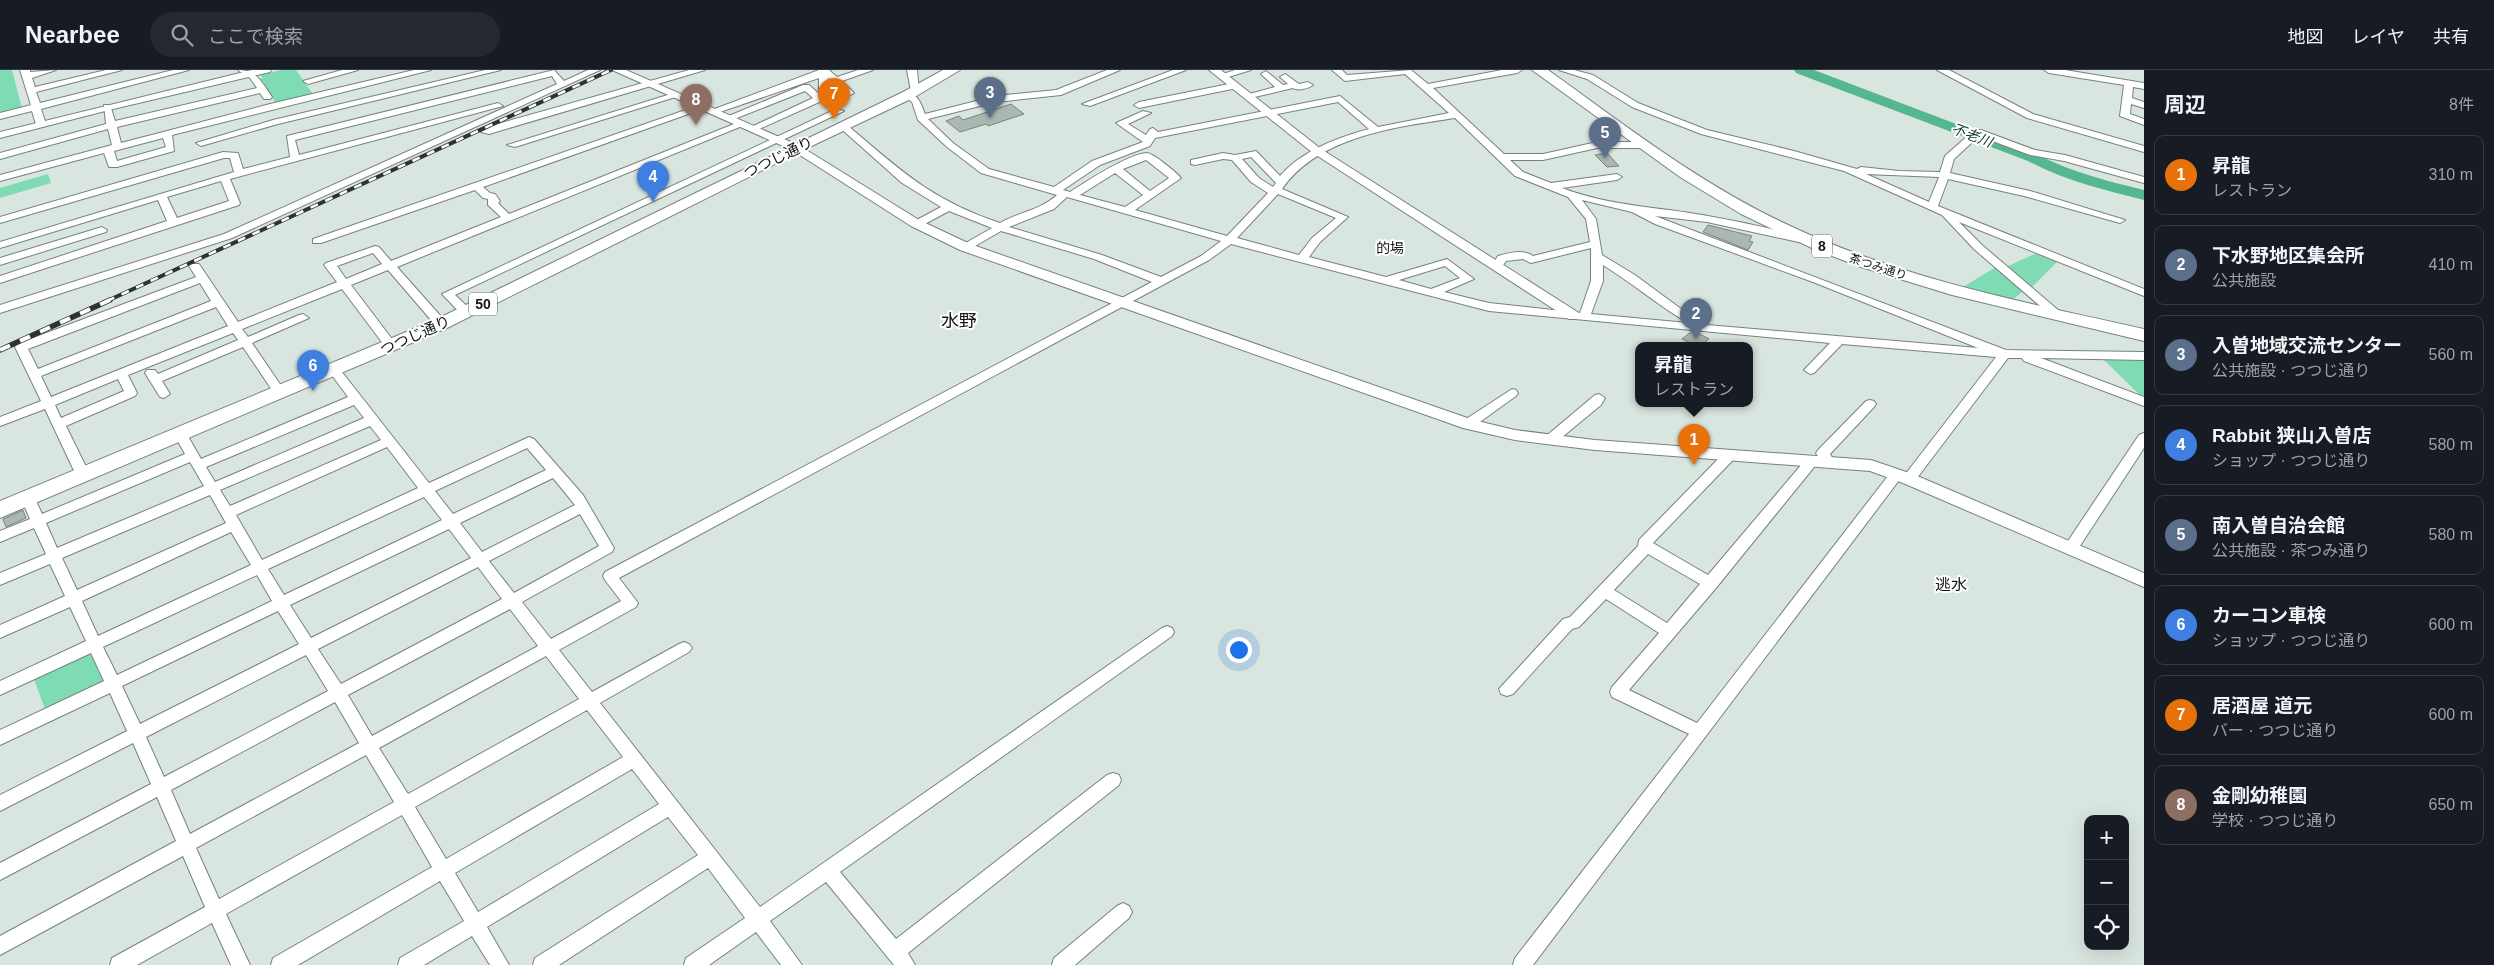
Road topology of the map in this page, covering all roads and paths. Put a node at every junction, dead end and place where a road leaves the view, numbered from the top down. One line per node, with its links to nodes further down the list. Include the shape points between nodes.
1 (52, 70): 28 (street)
2 (117, 70): 46 (street)
3 (184, 70): 58 (street)
4 (266, 70): 27 (street)
5 (300, 70): 33 (street)
6 (353, 70): 33 (street)
7 (426, 70): 48 (street)
8 (496, 70): 75 (street)
9 (595, 70): 36 (street)
10 (617, 70): 32 (street)
11 (664, 70): 32 (street)
12 (700, 70): 37 (street)
13 (868, 70): 34 (street)
14 (912, 70): 47 (street)
15 (953, 70): 47 (main road, つつじ通り / 50)
16 (1115, 70): 65 (street, via 1058,93 996,99)
17 (1182, 70): 38 (street)
18 (1246, 70): 29 (street)
19 (1337, 70): 20 (street, via 1345,78)
20 (1406, 70): 43 (street)
21 (1517, 70): 43 (street)
22 (1538, 70): 80 (main road, 茶つみ通り / 8)
23 (1564, 70): 93 (street, via 1590,76 1635,105 1704,132)
24 (1942, 70): 84 (street, via 2030,116)
25 (2049, 70): 35 (street)
26 (824, 71): 34 (street); 52 (street); 60 (street)
27 (246, 72): 45 (street); 59 (street)
28 (26, 73): 46 (street)
29 (1218, 73): 41 (street)
30 (1266, 74): 44 (street)
31 (1285, 77): 39 (street)
32 (635, 78): 37 (street)
33 (308, 80): 48 (street)
34 (835, 80): 52 (street, via 849,93)
35 (2129, 83): 42 (street); 53 (street)
36 (562, 84): 51 (street); 90 (street, via 554,73 290,138)
37 (650, 84): 49 (street); 73 (street)
38 (1143, 84): 54 (street); 55 (street)
39 (1294, 85): 40 (street, via 1297,88); 44 (street)
40 (1308, 85)
41 (1234, 86): 50 (street); 55 (street)
42 (2144, 86)
43 (1426, 87): 62 (street)
44 (1281, 88): 50 (street)
45 (262, 90): 57 (street); 71 (street)
46 (31, 91): 58 (street)
47 (912, 93): 65 (street); 66 (main road, つつじ通り / 50)
48 (319, 95): 57 (street)
49 (677, 96): 60 (street); 81 (street)
50 (1249, 97): 61 (street)
51 (530, 99): 90 (street); 141 (street, via 228,236)
52 (823, 99): 66 (street); 69 (street); 69 (street, via 806,87)
53 (2128, 100): 56 (street); 68 (street, via 2125,116)
54 (1087, 104)
55 (1139, 105): 67 (street)
56 (2144, 105)
57 (273, 106): 64 (street)
58 (36, 107): 63 (street); 70 (street)
59 (107, 107): 70 (street); 71 (street)
60 (708, 109): 69 (street); 100 (street)
61 (1263, 109): 67 (street); 72 (street, via 1340,99); 78 (street); 85 (street)
62 (1456, 114): 72 (street); 88 (street)
63 (0, 116)
64 (228, 117): 74 (street); 75 (street)
65 (921, 118): 104 (street, via 985,171)
66 (845, 119): 77 (street); 83 (main road, つつじ通り / 50); 108 (street, via 910,184)
67 (1153, 120): 78 (street); 78 (street, via 1121,123)
68 (2144, 122)
69 (742, 123): 77 (street); 113 (street)
70 (41, 124): 76 (street)
71 (112, 126): 82 (street); 87 (street)
72 (1376, 130): 85 (street)
73 (486, 132)
74 (167, 133): 82 (street); 82 (street, via 171,149 113,165)
75 (234, 134): 79 (street)
76 (0, 135)
77 (778, 139): 83 (street); 142 (street, via 448,294)
78 (1149, 139): 104 (street, via 1096,163)
79 (201, 143)
80 (1644, 145): 88 (street, via 1597,145 1543,157); 122 (main road, 茶つみ通り / 8, via 1728,201)
81 (512, 146)
82 (112, 147): 98 (street)
83 (796, 148): 117 (street); 142 (main road, つつじ通り / 50)
84 (2144, 149)
85 (1317, 151): 102 (street, via 1288,173); 131 (street)
86 (2033, 153): 95 (street, via 1981,132 1972,136 1949,158); 99 (street, via 2065,158); 103 (street, via 2072,168)
87 (0, 156)
88 (1500, 157): 101 (street, via 1519,174)
89 (1235, 158): 91 (street, via 1222,156); 102 (street, via 1255,180); 102 (street, via 1253,153)
90 (295, 159): 94 (street)
91 (1195, 162)
92 (1116, 168): 104 (street); 106 (street); 106 (street, via 1147,156 1176,178)
93 (1848, 169): 95 (street); 109 (street)
94 (239, 173): 96 (street); 114 (street, via 234,155 224,155)
95 (1943, 176): 109 (street); 115 (street, via 2026,193)
96 (224, 177): 105 (street); 116 (street, via 235,203)
97 (1617, 177): 101 (street)
98 (0, 178)
99 (2144, 180)
100 (476, 185): 113 (street, via 486,196 491,196 495,201 492,203); 121 (street)
101 (1550, 186): 107 (street)
102 (1277, 188): 120 (street); 127 (street, via 1343,217 1316,240)
103 (2144, 188)
104 (1064, 193): 111 (street); 118 (street, via 1050,207)
105 (161, 195): 112 (street); 116 (street)
106 (1149, 195): 111 (street)
107 (1572, 196): 110 (street); 126 (street, via 1591,219)
108 (949, 206): 117 (street); 118 (street)
109 (1937, 209): 138 (street); 143 (street, via 1978,248)
110 (1636, 210): 122 (street, via 1707,219); 153 (street, via 1659,222)
111 (1126, 211): 120 (street)
112 (96, 215): 119 (street); 123 (street)
113 (508, 218): 129 (street)
114 (0, 220)
115 (2120, 220)
116 (173, 222): 124 (street)
117 (917, 224): 125 (street)
118 (1000, 228): 125 (street); 135 (street, via 1091,255)
119 (102, 230): 124 (street); 128 (street)
120 (1230, 240): 127 (street); 135 (street, via 1205,258)
121 (317, 241)
122 (1809, 241): 143 (main road, 茶つみ通り / 8, via 1898,274)
123 (0, 245)
124 (109, 245): 133 (street)
125 (966, 247): 140 (street)
126 (1596, 250): 131 (street, via 1531,260 1525,255 1502,258); 144 (street, via 1597,281); 148 (street, via 1673,309)
127 (1303, 257): 134 (street)
128 (0, 262)
129 (390, 265): 136 (street); 136 (street, via 375,249 330,265); 146 (street)
130 (195, 266): 132 (street)
131 (1497, 266): 144 (street)
132 (203, 278): 139 (street); 160 (street, via 21,348)
133 (0, 280)
134 (1386, 280): 137 (street); 137 (street, via 1447,262 1468,279)
135 (1161, 281): 140 (street)
136 (345, 284): 147 (street); 152 (street)
137 (1433, 292): 144 (street, via 1489,307)
138 (2144, 293)
139 (218, 302): 147 (street); 160 (street)
140 (1120, 303): 173 (street); 211 (street, via 610,576 631,603)
141 (0, 309)
142 (466, 312): 146 (main road, つつじ通り / 50)
143 (2060, 316): 149 (main road, 茶つみ通り / 8)
144 (1579, 317): 148 (street)
145 (303, 318): 151 (street)
146 (441, 324): 152 (main road, つつじ通り / 50)
147 (236, 327): 151 (street); 156 (street)
148 (1705, 328): 150 (street)
149 (2144, 335)
150 (1839, 340): 153 (street); 158 (street)
151 (246, 341): 161 (street); 162 (street)
152 (391, 346): 157 (main road, つつじ通り / 50)
153 (2004, 354): 154 (street); 184 (street)
154 (2020, 354): 155 (street); 167 (street)
155 (2144, 356)
156 (145, 364): 159 (street); 161 (street)
157 (334, 370): 162 (main road, つつじ通り / 50); 166 (street)
158 (1810, 370)
159 (121, 374): 168 (street); 172 (street, via 131,393)
160 (33, 375): 168 (street)
161 (156, 379): 164 (street)
162 (280, 393): 174 (main road, つつじ通り / 50)
163 (1512, 393): 173 (street)
164 (164, 394)
165 (1599, 398): 176 (street)
166 (356, 399): 170 (street); 179 (street)
167 (2144, 402)
168 (48, 403): 171 (street); 172 (street)
169 (1870, 404): 181 (street, via 1823,453)
170 (372, 420): 177 (street); 185 (street)
171 (0, 422)
172 (58, 424): 183 (street)
173 (1468, 424): 176 (street, via 1502,434)
174 (180, 434): 179 (street); 183 (main road, つつじ通り / 50)
175 (2144, 438): 195 (street)
176 (1550, 440): 178 (street)
177 (388, 441): 186 (street); 190 (street)
178 (1727, 458): 180 (street); 194 (street, via 1644,544)
179 (196, 461): 185 (street); 191 (street)
180 (1812, 461): 181 (street); 201 (street)
181 (1827, 462): 184 (street, via 1860,464)
182 (554, 472): 186 (street, via 529,442); 188 (street); 192 (street)
183 (83, 475): 187 (main road, つつじ通り / 50)
184 (1903, 477): 195 (street); 218 (street)
185 (212, 488): 190 (street); 196 (street)
186 (426, 489): 192 (street); 198 (street)
187 (28, 498): 189 (main road, つつじ通り / 50); 191 (street)
188 (583, 507): 197 (street); 204 (street, via 608,549)
189 (0, 510)
190 (231, 519): 198 (street); 203 (street)
191 (38, 521): 193 (street); 196 (street)
192 (451, 521): 197 (street); 205 (street)
193 (0, 537)
194 (1647, 546): 201 (street); 202 (street)
195 (2071, 548): 200 (street)
196 (54, 556): 199 (street); 203 (street)
197 (480, 559): 204 (street); 210 (street)
198 (260, 567): 205 (street); 209 (street)
199 (0, 579)
200 (2144, 580)
201 (1710, 584): 208 (street)
202 (1606, 592): 208 (street); 215 (street, via 1574,623 1568,623)
203 (72, 599): 206 (street); 209 (street)
204 (512, 601): 211 (street); 216 (street)
205 (281, 603): 210 (street); 213 (street)
206 (0, 632)
207 (1168, 632): 231 (street)
208 (1669, 632): 218 (street, via 1618,692)
209 (94, 645): 213 (street); 214 (street)
210 (308, 647): 216 (street); 219 (street)
211 (548, 648): 217 (street); 221 (street)
212 (684, 648): 217 (street)
213 (113, 684): 219 (street); 220 (street)
214 (0, 688)
215 (1507, 689)
216 (338, 693): 221 (street); 224 (street)
217 (589, 701): 222 (street); 226 (street)
218 (1700, 732): 248 (street)
219 (136, 734): 224 (street); 225 (street)
220 (0, 738)
221 (369, 744): 226 (street); 228 (street)
222 (634, 759): 227 (street); 230 (street)
223 (1113, 780): 238 (street)
224 (161, 786): 228 (street); 232 (street)
225 (0, 803)
226 (405, 805): 230 (street); 233 (street)
227 (671, 806): 229 (street); 236 (street)
228 (185, 846): 233 (street); 237 (street)
229 (710, 857): 235 (street); 244 (street)
230 (445, 870): 236 (street); 241 (street)
231 (826, 870): 235 (street); 238 (street)
232 (0, 872)
233 (215, 912): 239 (street); 240 (street)
234 (1123, 912): 247 (street)
235 (758, 919): 245 (street); 246 (street)
236 (476, 924): 242 (street); 243 (street)
237 (0, 946)
238 (900, 959)
239 (119, 965)
240 (241, 965)
241 (280, 965)
242 (407, 965)
243 (500, 965)
244 (542, 965)
245 (692, 965)
246 (793, 965)
247 (1062, 965)
248 (1522, 965)

